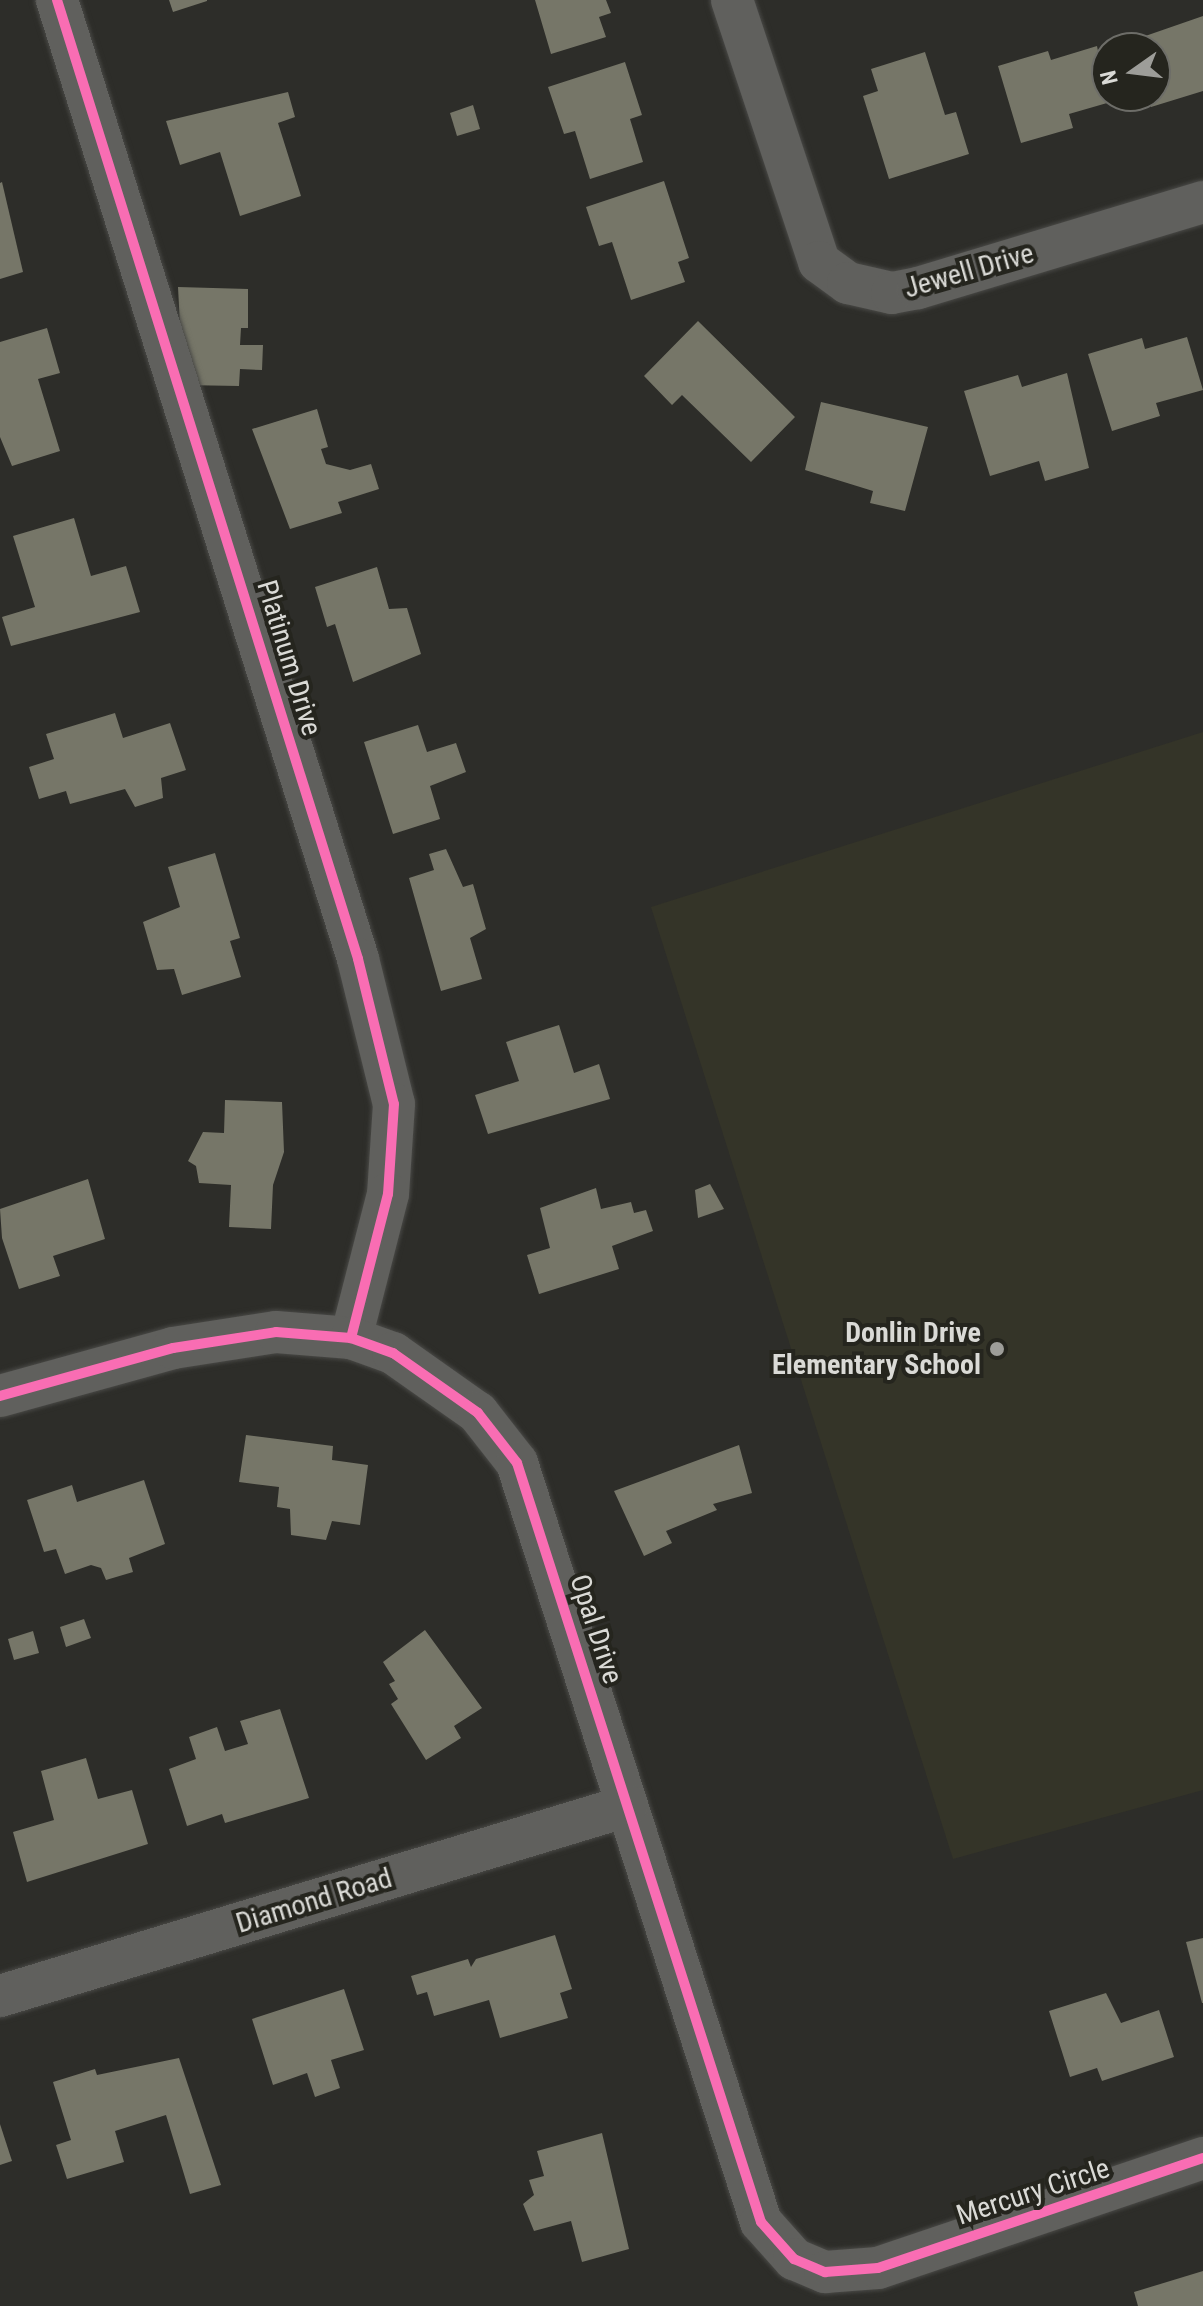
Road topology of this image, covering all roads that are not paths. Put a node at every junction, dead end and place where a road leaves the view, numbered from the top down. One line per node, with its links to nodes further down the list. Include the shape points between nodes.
1 (57, 0): 4 (street, Platinum Drive, via 353,944 394,1104 388,1194)
2 (732, 0): 3 (street, Jewell Drive, via 819,262 848,283 892,293 918,288)
3 (1203, 202)
4 (351, 1338): 5 (street, Opal Drive, via 276,1332 173,1348); 6 (street, Opal Drive, via 393,1353 478,1413 517,1463)
5 (0, 1396)
6 (627, 1806): 7 (street, Diamond Road); 9 (street, Opal Drive, via 761,2222 774,2244 807,2265 825,2272)
7 (0, 1996)
8 (1203, 2158): 9 (street, Mercury Circle)
9 (878, 2268)

